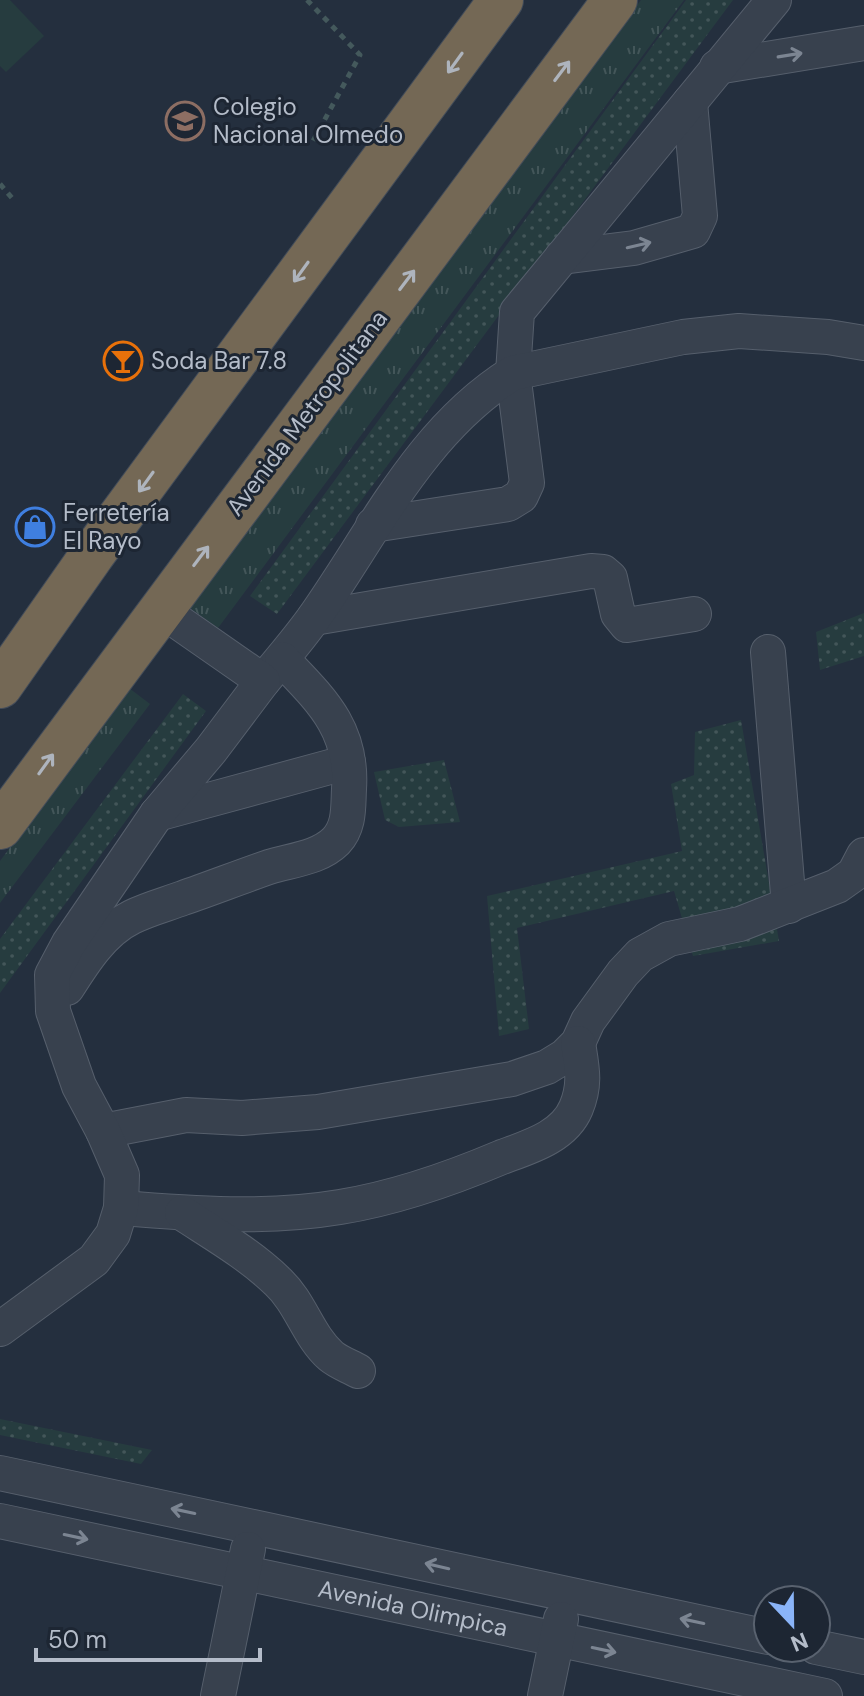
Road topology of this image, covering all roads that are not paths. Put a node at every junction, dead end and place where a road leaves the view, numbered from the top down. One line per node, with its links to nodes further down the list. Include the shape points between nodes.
1 (501, 0): 16 (highway, one-way to 16)
2 (615, 0): 11 (highway, Avenida Metropolitana, one-way to 2)
3 (774, 0): 5 (street)
4 (864, 43): 5 (street, one-way to 4)
5 (717, 67): 6 (street)
6 (690, 102): 7 (street); 7 (street, one-way to 6, via 634,248 693,231 700,216)
7 (562, 257): 9 (street, via 517,312)
8 (864, 343): 9 (street, via 739,331 683,337)
9 (513, 373): 10 (street, via 465,409 419,460); 10 (street, via 527,483 521,496 508,504)
10 (373, 525): 13 (street)
11 (161, 610): 15 (street); 19 (highway, Avenida Metropolitana, one-way to 11)
12 (694, 614): 13 (street, via 627,625 618,614 610,578 591,571)
13 (314, 618): 15 (street)
14 (768, 652): 21 (street)
15 (272, 670): 17 (street, via 327,707); 18 (street)
16 (0, 686)
17 (348, 762): 18 (street); 22 (street, via 348,820 334,843 316,854 130,917 82,963)
18 (157, 814): 22 (street, via 52,975)
19 (0, 827)
20 (864, 855): 21 (street, via 854,874)
21 (789, 906): 23 (street, via 740,924 669,939 640,955 588,1021)
22 (53, 1011): 24 (street, via 79,1086)
23 (578, 1043): 24 (street, via 547,1067 512,1079 318,1112 242,1118 186,1115); 26 (street, via 584,1079 575,1111 549,1138 441,1182 340,1207)
24 (103, 1131): 25 (street, via 122,1175)
25 (121, 1208): 26 (street); 27 (street, via 113,1234 94,1260)
26 (182, 1213): 28 (street, via 278,1282 331,1356)
27 (0, 1329)
28 (358, 1371)
29 (0, 1473): 31 (street, Avenida Olimpica, one-way to 29)
30 (0, 1521): 32 (street, Avenida Olimpica, one-way to 32)
31 (253, 1525): 32 (street); 33 (street, Avenida Olimpica, one-way to 31)
32 (243, 1571): 35 (street, Avenida Olimpica); 38 (street)
33 (566, 1595): 34 (street, Avenida Olimpica, one-way to 33); 35 (street)
34 (752, 1634)
35 (557, 1640): 39 (street); 40 (street, Avenida Olimpica, one-way to 40)
36 (832, 1650): 37 (street)
37 (864, 1657)
38 (218, 1696)
39 (545, 1696)
40 (825, 1696)

